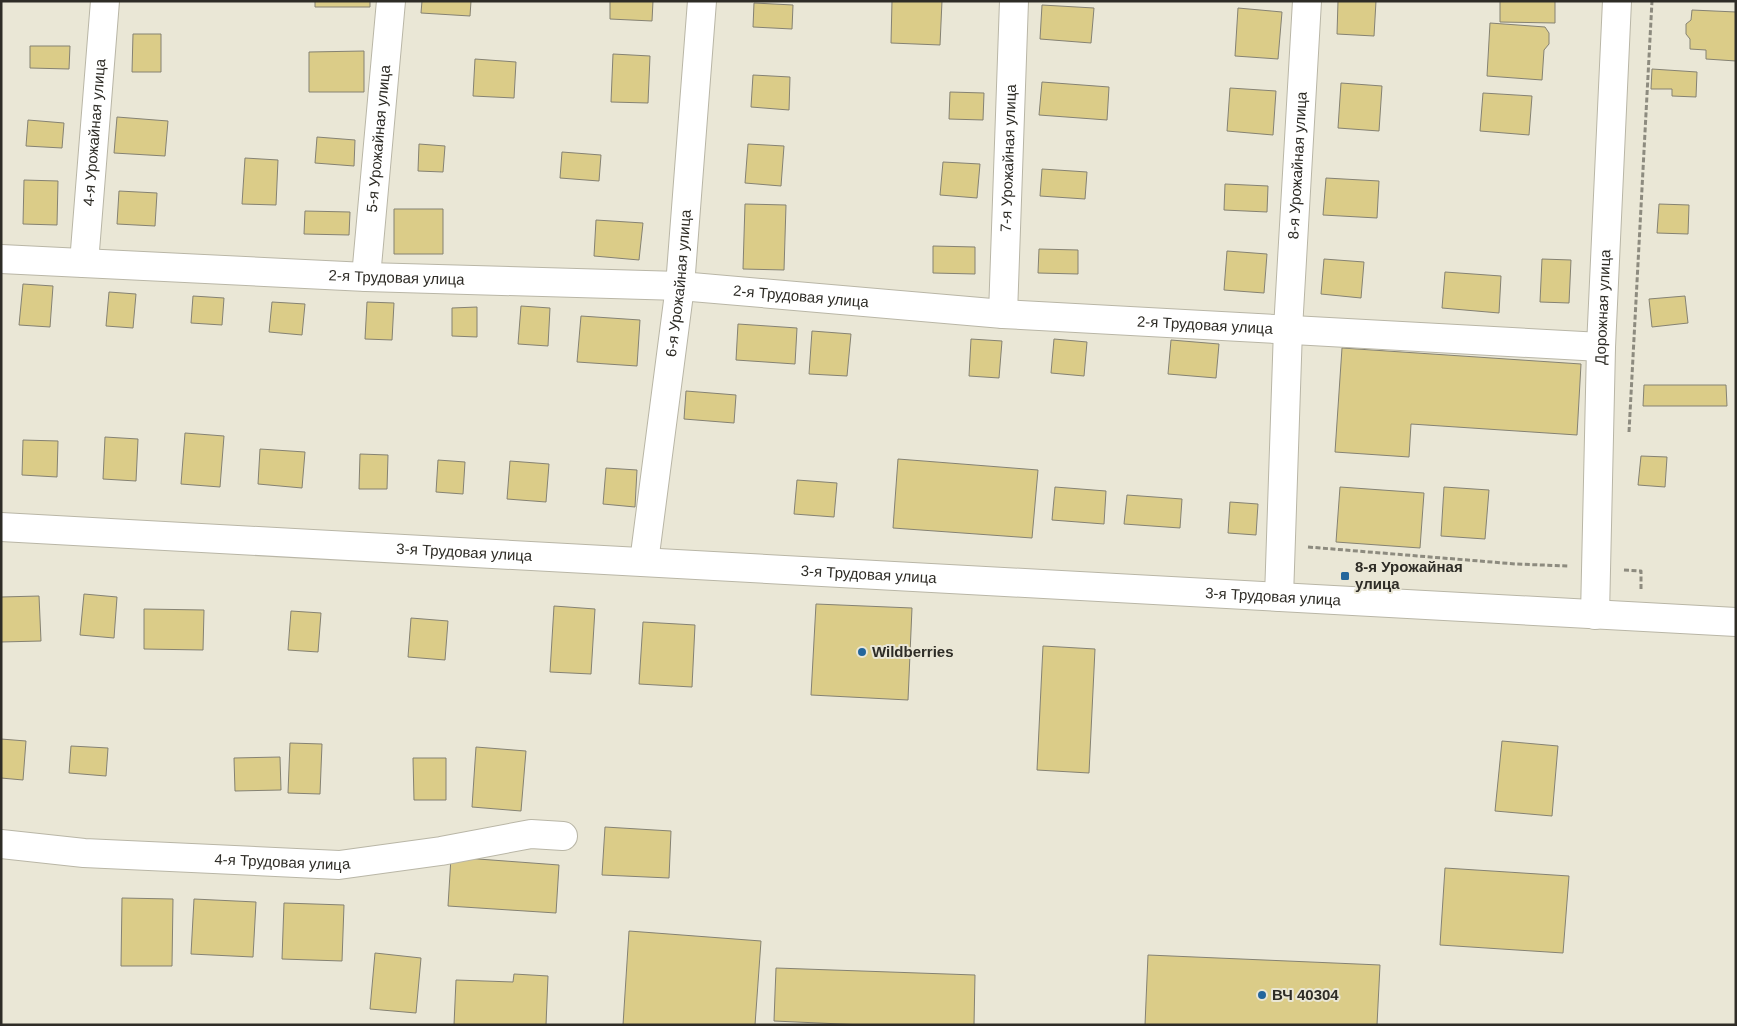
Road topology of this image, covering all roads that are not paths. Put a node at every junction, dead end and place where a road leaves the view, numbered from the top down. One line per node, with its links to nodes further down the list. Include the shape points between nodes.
1 (105, 1): 8 (street, 4-я Урожайная улица)
2 (391, 1): 9 (street, 5-я Урожайная улица)
3 (702, 1): 10 (street, 6-я Урожайная улица)
4 (1014, 1): 11 (street, 7-я Урожайная улица)
5 (1306, 1): 12 (street, 8-я Урожайная улица)
6 (1617, 1): 13 (street, Дорожная улица)
7 (1, 259): 8 (street, 2-я Трудовая улица)
8 (84, 263): 9 (street, 2-я Трудовая улица)
9 (366, 277): 10 (street, 2-я Трудовая улица)
10 (680, 286): 11 (street, 2-я Трудовая улица); 15 (street, 6-я Урожайная улица)
11 (1003, 314): 12 (street, 2-я Трудовая улица)
12 (1288, 329): 13 (street, 2-я Трудовая улица); 16 (street, 8-я Урожайная улица)
13 (1601, 347): 17 (street, Дорожная улица)
14 (1, 527): 15 (street, 3-я Трудовая улица)
15 (644, 562): 16 (street, 3-я Трудовая улица)
16 (1279, 597): 17 (street, 3-я Трудовая улица)
17 (1595, 615): 18 (street, 3-я Трудовая улица)
18 (1736, 622)
19 (563, 836): 20 (street, 4-я Трудовая улица, via 531,834 441,852 339,864 84,853)
20 (1, 844)

